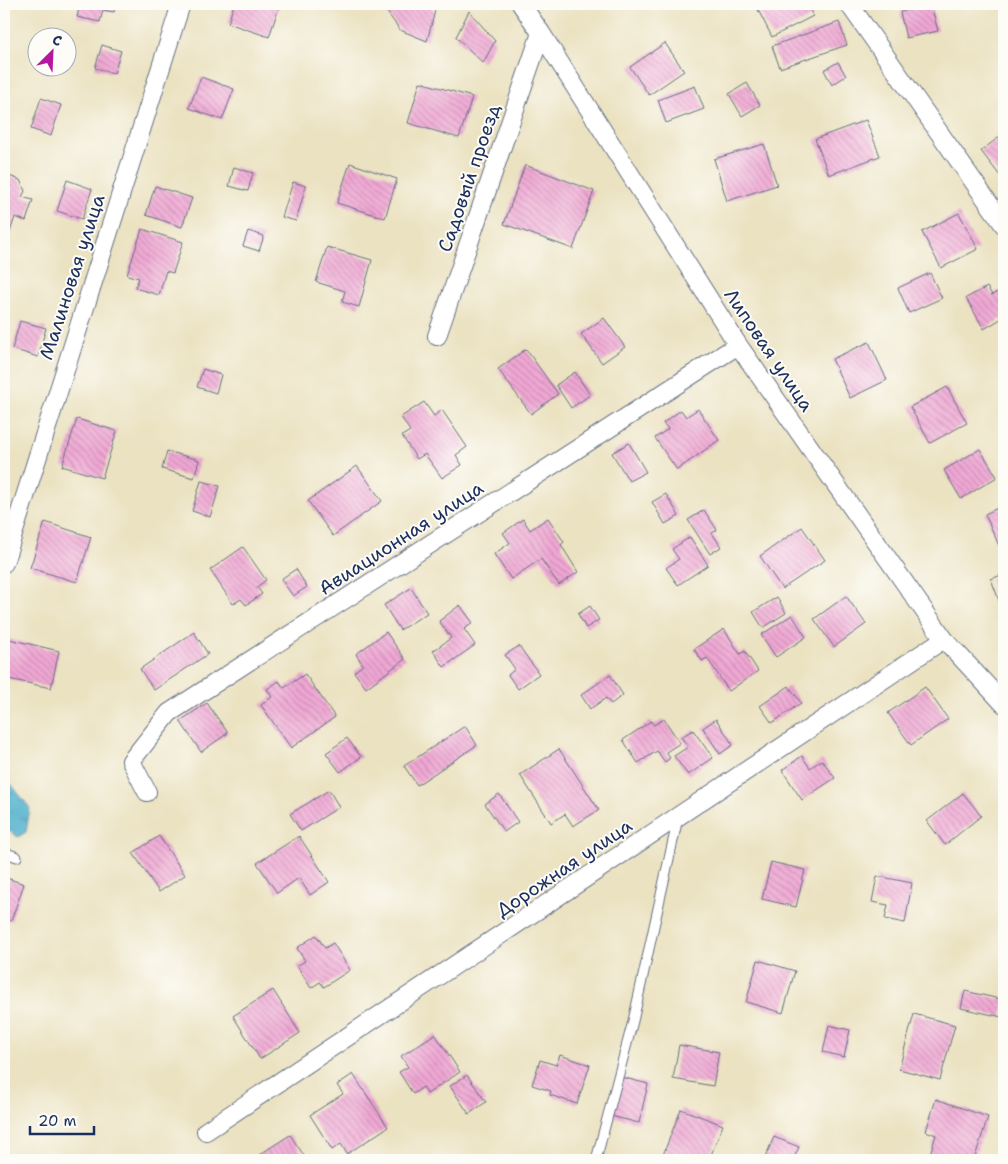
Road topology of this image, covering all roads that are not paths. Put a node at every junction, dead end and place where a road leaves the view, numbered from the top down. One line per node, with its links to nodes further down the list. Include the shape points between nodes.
1 (181, 4): 8 (street, Малиновая улица)
2 (520, 4): 4 (street, Липовая улица)
3 (848, 4): 5 (street)
4 (541, 33): 6 (street, Садовый проезд); 7 (street, Липовая улица)
5 (1004, 225)
6 (437, 336)
7 (738, 345): 9 (street, Липовая улица); 11 (street, Авиационная улица, via 169,713 131,761)
8 (4, 563)
9 (944, 639): 10 (street, Липовая улица); 12 (street, Дорожная улица)
10 (1004, 704)
11 (148, 792)
12 (678, 818): 15 (street, Дорожная улица); 16 (lane, via 633,1021)
13 (4, 852): 14 (lane)
14 (17, 857)
15 (206, 1131)
16 (596, 1160)

